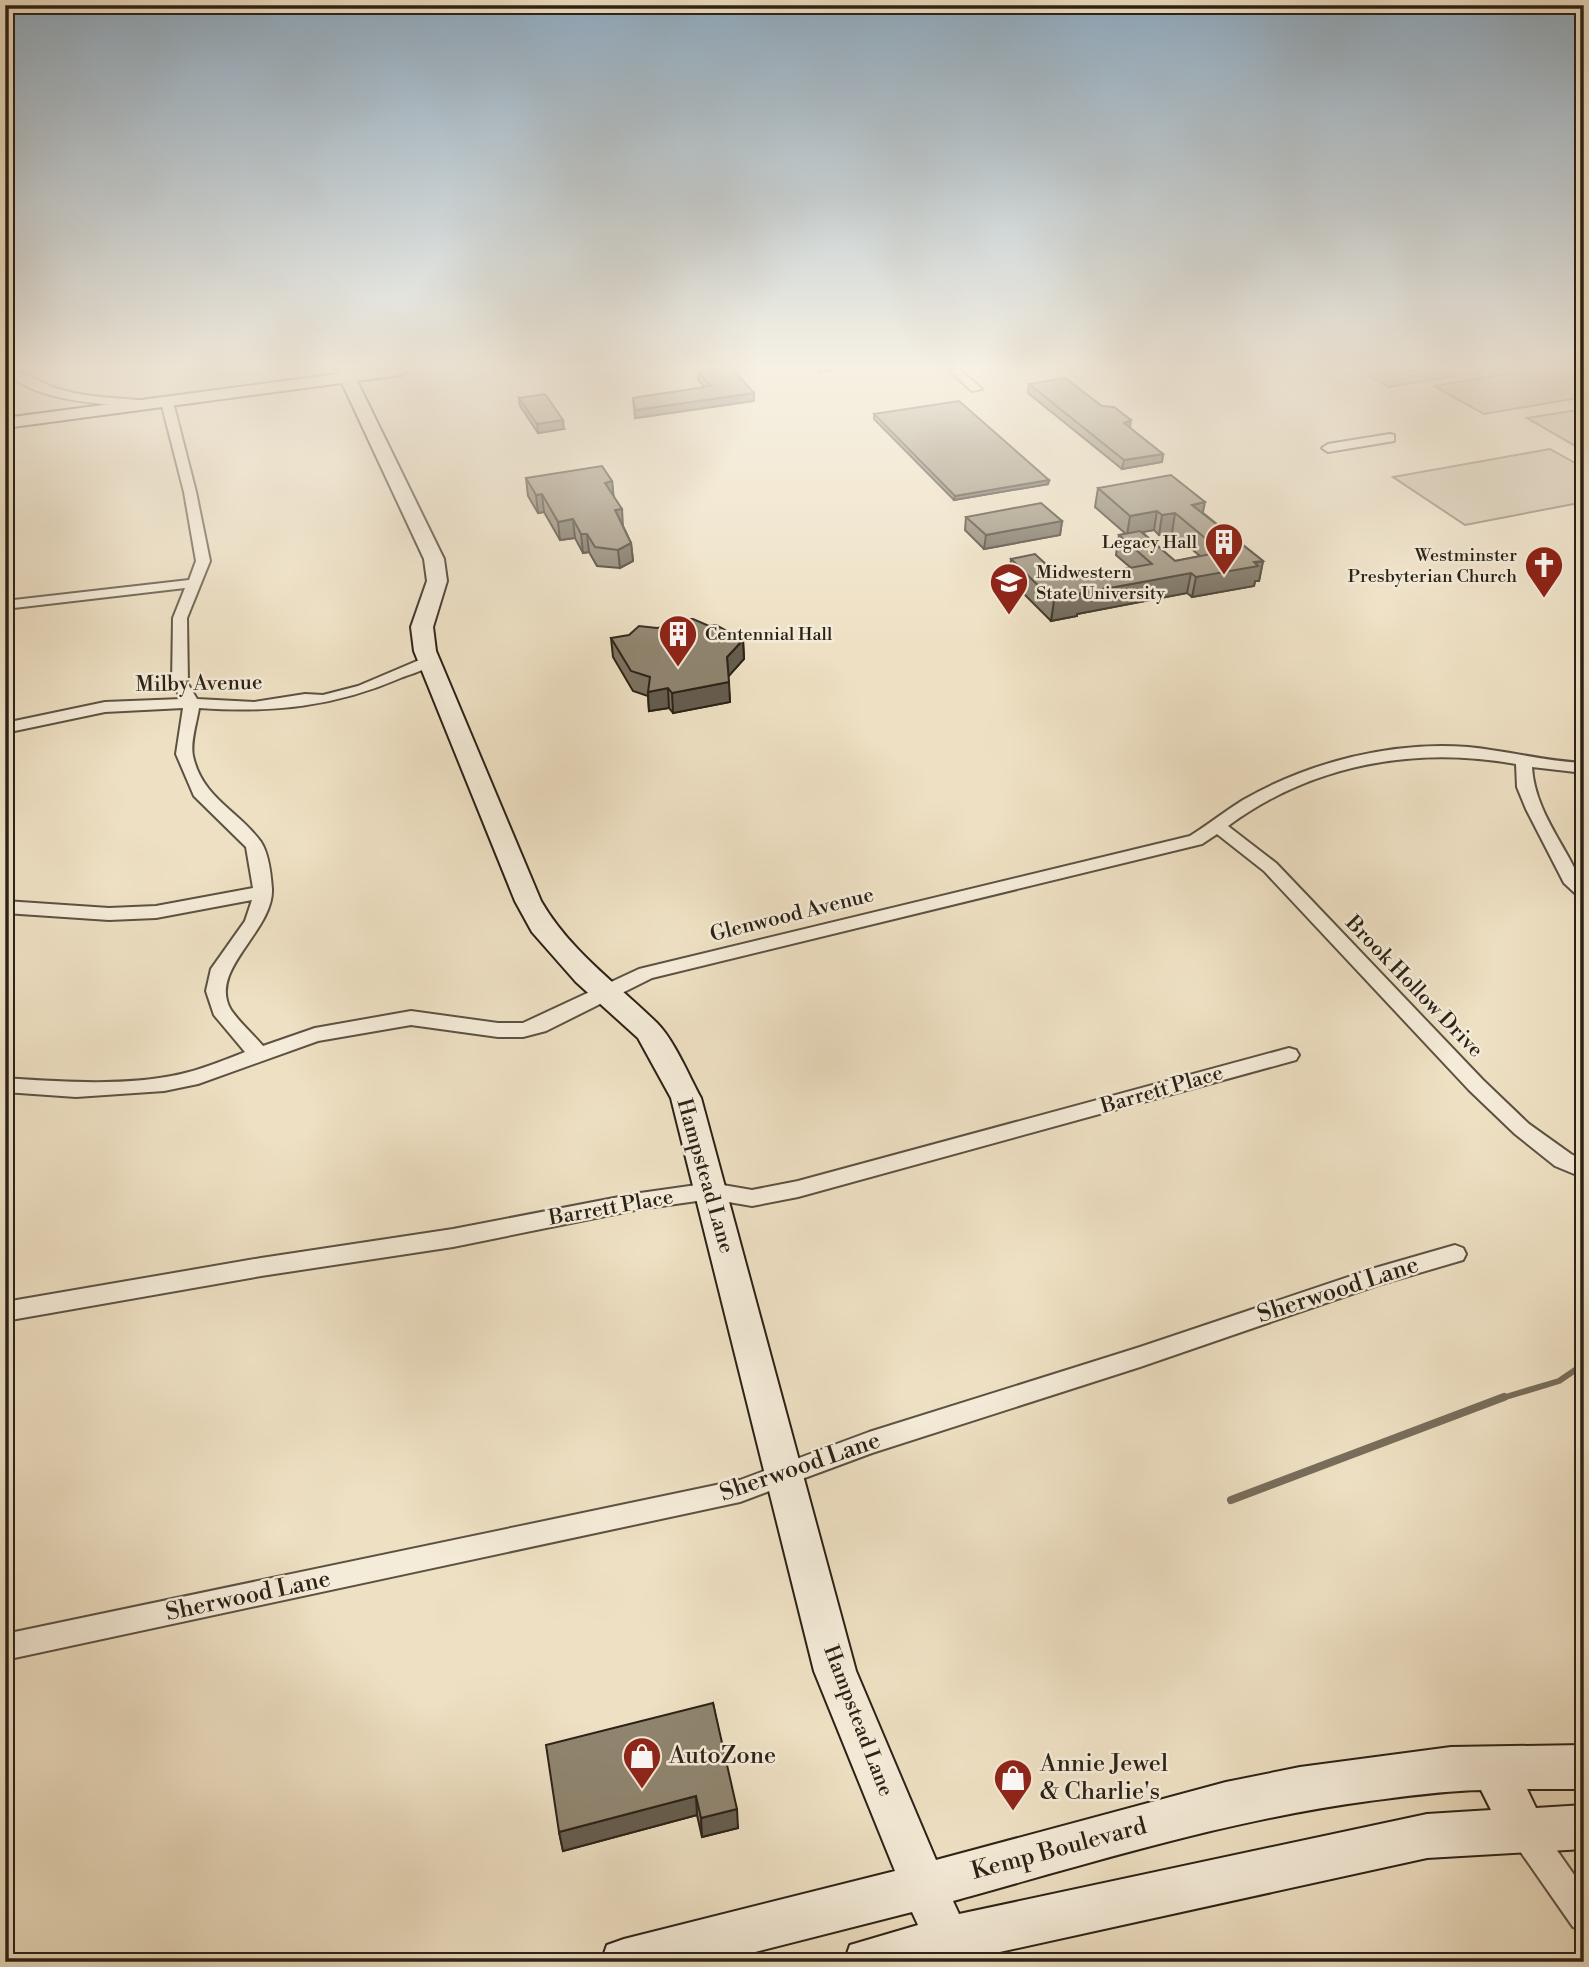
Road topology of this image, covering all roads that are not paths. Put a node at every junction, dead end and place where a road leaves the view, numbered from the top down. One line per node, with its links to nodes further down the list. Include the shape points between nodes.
1 (178, 462): 3 (street, via 203,561)
2 (387, 462): 5 (street, Hampstead Lane, via 434,559 437,581 422,627)
3 (195, 583): 4 (street); 6 (street, via 180,618 180,684)
4 (5, 605)
5 (429, 660): 6 (street, Milby Avenue, via 363,689 323,700 236,708); 14 (street, Hampstead Lane, via 535,915)
6 (192, 703): 7 (street, Milby Avenue, via 105,707); 12 (street, via 184,754 200,792 254,845)
7 (5, 728)
8 (1524, 760): 9 (street, Glenwood Avenue); 10 (street, Glenwood Avenue, via 1413,751 1361,759 1256,800); 11 (street, via 1525,788 1534,809 1573,883)
9 (1584, 768)
10 (1218, 827): 14 (street, Glenwood Avenue, via 1196,840 646,973); 18 (street, Brook Hollow Drive, via 1270,867 1522,1129)
11 (1584, 891)
12 (263, 892): 13 (street, via 156,912 109,914); 15 (street, via 254,922 221,969 216,991 221,1010)
13 (5, 907)
14 (606, 994): 15 (street, Glenwood Avenue, via 523,1030 411,1018 334,1030); 19 (street, Hampstead Lane, via 649,1032 686,1098)
15 (258, 1054): 17 (street, Glenwood Avenue, via 164,1084 76,1090)
16 (1289, 1055): 19 (street, Barrett Place, via 798,1189 752,1198)
17 (5, 1085)
18 (1584, 1170)
19 (711, 1191): 21 (street, Barrett Place); 22 (street, Hampstead Lane)
20 (1455, 1254): 22 (street, Sherwood Lane)
21 (5, 1312)
22 (783, 1474): 23 (street, Sherwood Lane, via 740,1491); 28 (street, Hampstead Lane, via 835,1671)
23 (5, 1647)
24 (1584, 1767): 25 (street, Kemp Boulevard)
25 (1493, 1768): 27 (street); 28 (street, Kemp Boulevard, via 1376,1777 1263,1796)
26 (1584, 1826): 27 (street)
27 (1523, 1829): 29 (street); 30 (street, via 1427,1836)
28 (924, 1886): 30 (street, Hampstead Lane); 31 (street, Kemp Boulevard)
29 (1584, 1916)
30 (951, 1951): 32 (street)
31 (624, 1962)
32 (867, 1962)

